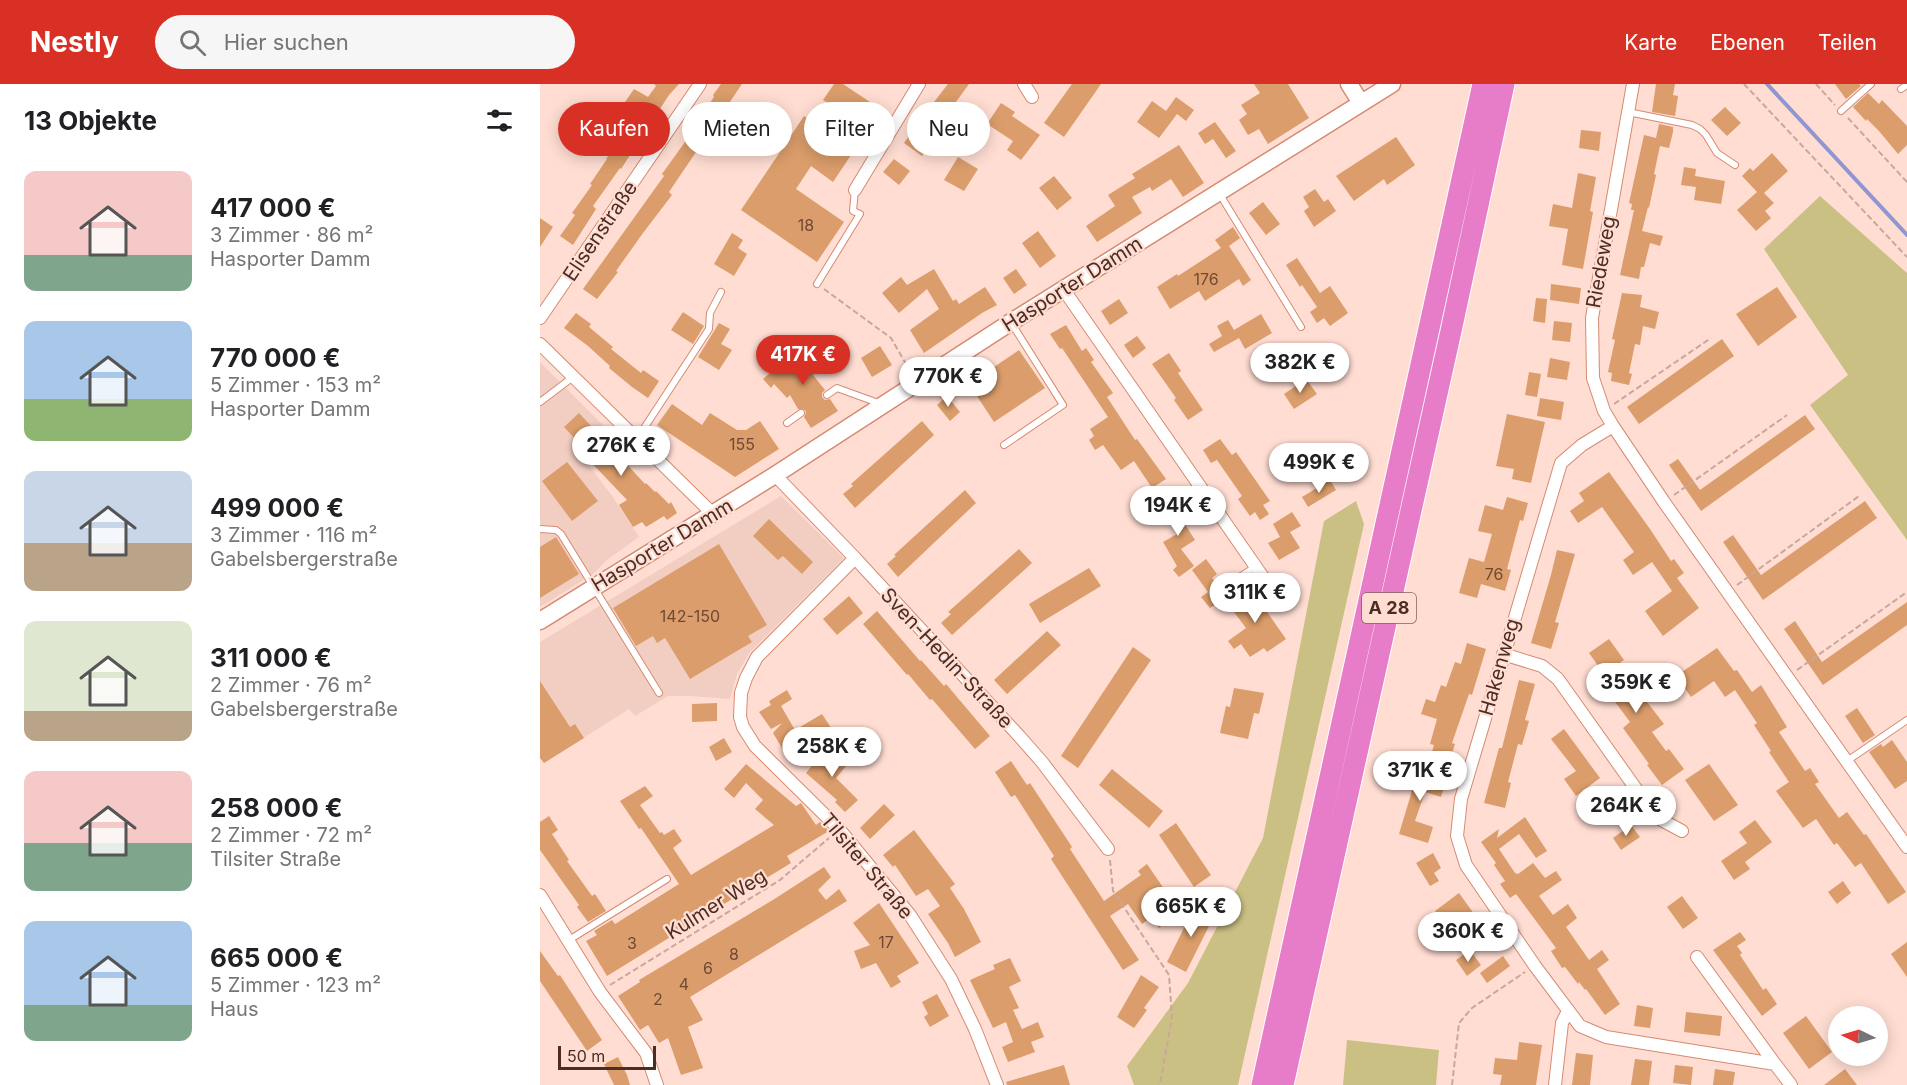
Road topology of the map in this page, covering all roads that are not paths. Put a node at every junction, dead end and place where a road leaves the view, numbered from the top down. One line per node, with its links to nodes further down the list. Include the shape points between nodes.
1 (700, 84): 20 (street, Elisenstraße)
2 (919, 84): 15 (street)
3 (1024, 84): 10 (street)
4 (1349, 84): 11 (main road)
5 (1392, 84): 11 (main road, Hasporter Damm)
6 (1483, 84): 57 (highway, A 28)
7 (1504, 84): 58 (highway, A 28)
8 (1634, 84): 13 (street, Riedeweg)
9 (1871, 84): 12 (lane)
10 (1032, 97)
11 (1361, 103): 16 (main road, Hasporter Damm)
12 (1841, 111)
13 (1628, 112): 14 (lane, via 1692,125); 30 (street, Riedeweg, via 1592,318 1593,378)
14 (1735, 165)
15 (855, 190): 17 (lane, via 853,211 860,214)
16 (1219, 192): 18 (main road, Hasporter Damm); 22 (lane)
17 (817, 284)
18 (1064, 290): 21 (main road, Hasporter Damm); 37 (street)
19 (721, 292): 31 (lane, via 710,313 709,329)
20 (540, 318)
21 (1011, 322): 27 (main road, Hasporter Damm); 32 (lane, via 1063,405)
22 (1301, 327)
23 (540, 344): 24 (street)
24 (573, 376): 26 (lane); 31 (street)
25 (828, 394): 27 (lane, via 837,388)
26 (540, 402)
27 (884, 405): 33 (main road, Hasporter Damm)
28 (801, 413): 29 (lane)
29 (788, 423)
30 (1613, 426): 42 (street, Hakenweg, via 1561,463); 45 (street, Riedeweg)
31 (637, 439): 34 (street)
32 (1004, 445)
33 (776, 475): 34 (main road, Hasporter Damm); 36 (street, Sven-Hedin-Straße)
34 (713, 514): 39 (main road, Hasporter Damm)
35 (540, 529): 39 (lane, via 561,534)
36 (855, 558): 48 (street, Sven-Hedin-Straße, via 1042,762); 56 (street, Tilsiter Straße, via 757,657 746,678 740,717 755,746 839,829 910,915 951,979)
37 (1256, 567): 38 (lane); 40 (street, via 1267,583)
38 (1227, 585)
39 (593, 587): 41 (main road, Hasporter Damm); 43 (lane)
40 (1291, 590)
41 (540, 621)
42 (1503, 654): 46 (street, via 1542,666 1558,679 1656,817); 53 (street, Hakenweg, via 1461,799 1457,836 1466,865)
43 (659, 693)
44 (1907, 720): 45 (lane)
45 (1846, 762): 47 (street, Riedeweg)
46 (1682, 831)
47 (1907, 847)
48 (1108, 849)
49 (667, 879): 51 (lane)
50 (540, 895): 51 (street)
51 (568, 940): 55 (street, via 600,992 646,1053)
52 (1697, 957): 54 (street)
53 (1568, 1011): 54 (street, Hakenweg, via 1580,1026 1606,1036); 59 (street, via 1562,1023)
54 (1775, 1064): 60 (street)
55 (657, 1085)
56 (997, 1085)
57 (1262, 1085)
58 (1283, 1085)
59 (1555, 1085)
60 (1791, 1085)

